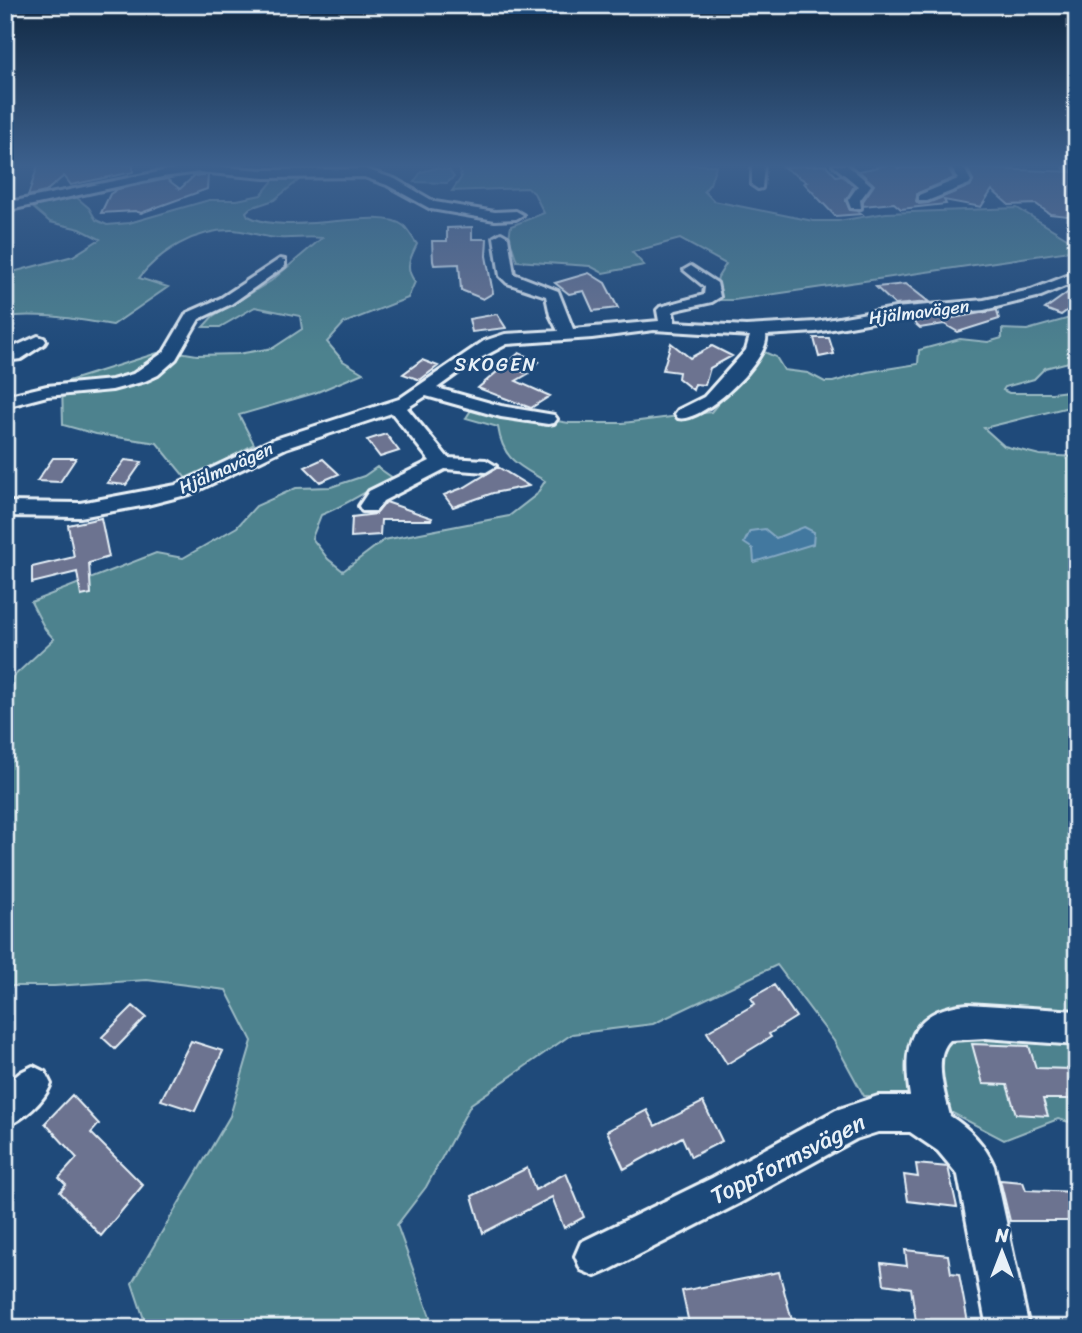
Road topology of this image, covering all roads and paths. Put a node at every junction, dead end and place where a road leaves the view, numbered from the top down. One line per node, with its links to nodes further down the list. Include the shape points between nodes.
1 (501, 237): 7 (street, via 507,276 554,293)
2 (279, 263): 11 (street, via 226,301 193,316 182,341 137,380)
3 (691, 270): 5 (street, via 712,286 712,296 665,310)
4 (1077, 276): 6 (street, Hjälmavägen, via 1036,293 984,304)
5 (668, 325): 6 (street, Hjälmavägen); 7 (street, Hjälmavägen)
6 (757, 331): 13 (street, via 760,340 754,352 710,401)
7 (568, 335): 10 (street, Hjälmavägen, via 525,336 490,344)
8 (38, 341): 9 (street)
9 (5, 356)
10 (424, 389): 12 (street, Hjälmavägen); 14 (street, via 471,405)
11 (5, 401)
12 (397, 407): 15 (street); 18 (street, Hjälmavägen, via 279,444 183,490 89,509)
13 (684, 414)
14 (548, 419)
15 (442, 463): 16 (street); 17 (street, via 376,496)
16 (486, 466)
17 (369, 506)
18 (7, 513)
19 (1077, 1028): 22 (street, via 968,1022 941,1026 927,1043 925,1060)
20 (33, 1084): 21 (street)
21 (5, 1109)
22 (934, 1127): 23 (street, Toppformsvägen, via 915,1114 878,1114 849,1123); 24 (street, Toppformsvägen, via 951,1138 975,1166)
23 (595, 1256)
24 (1008, 1328)

